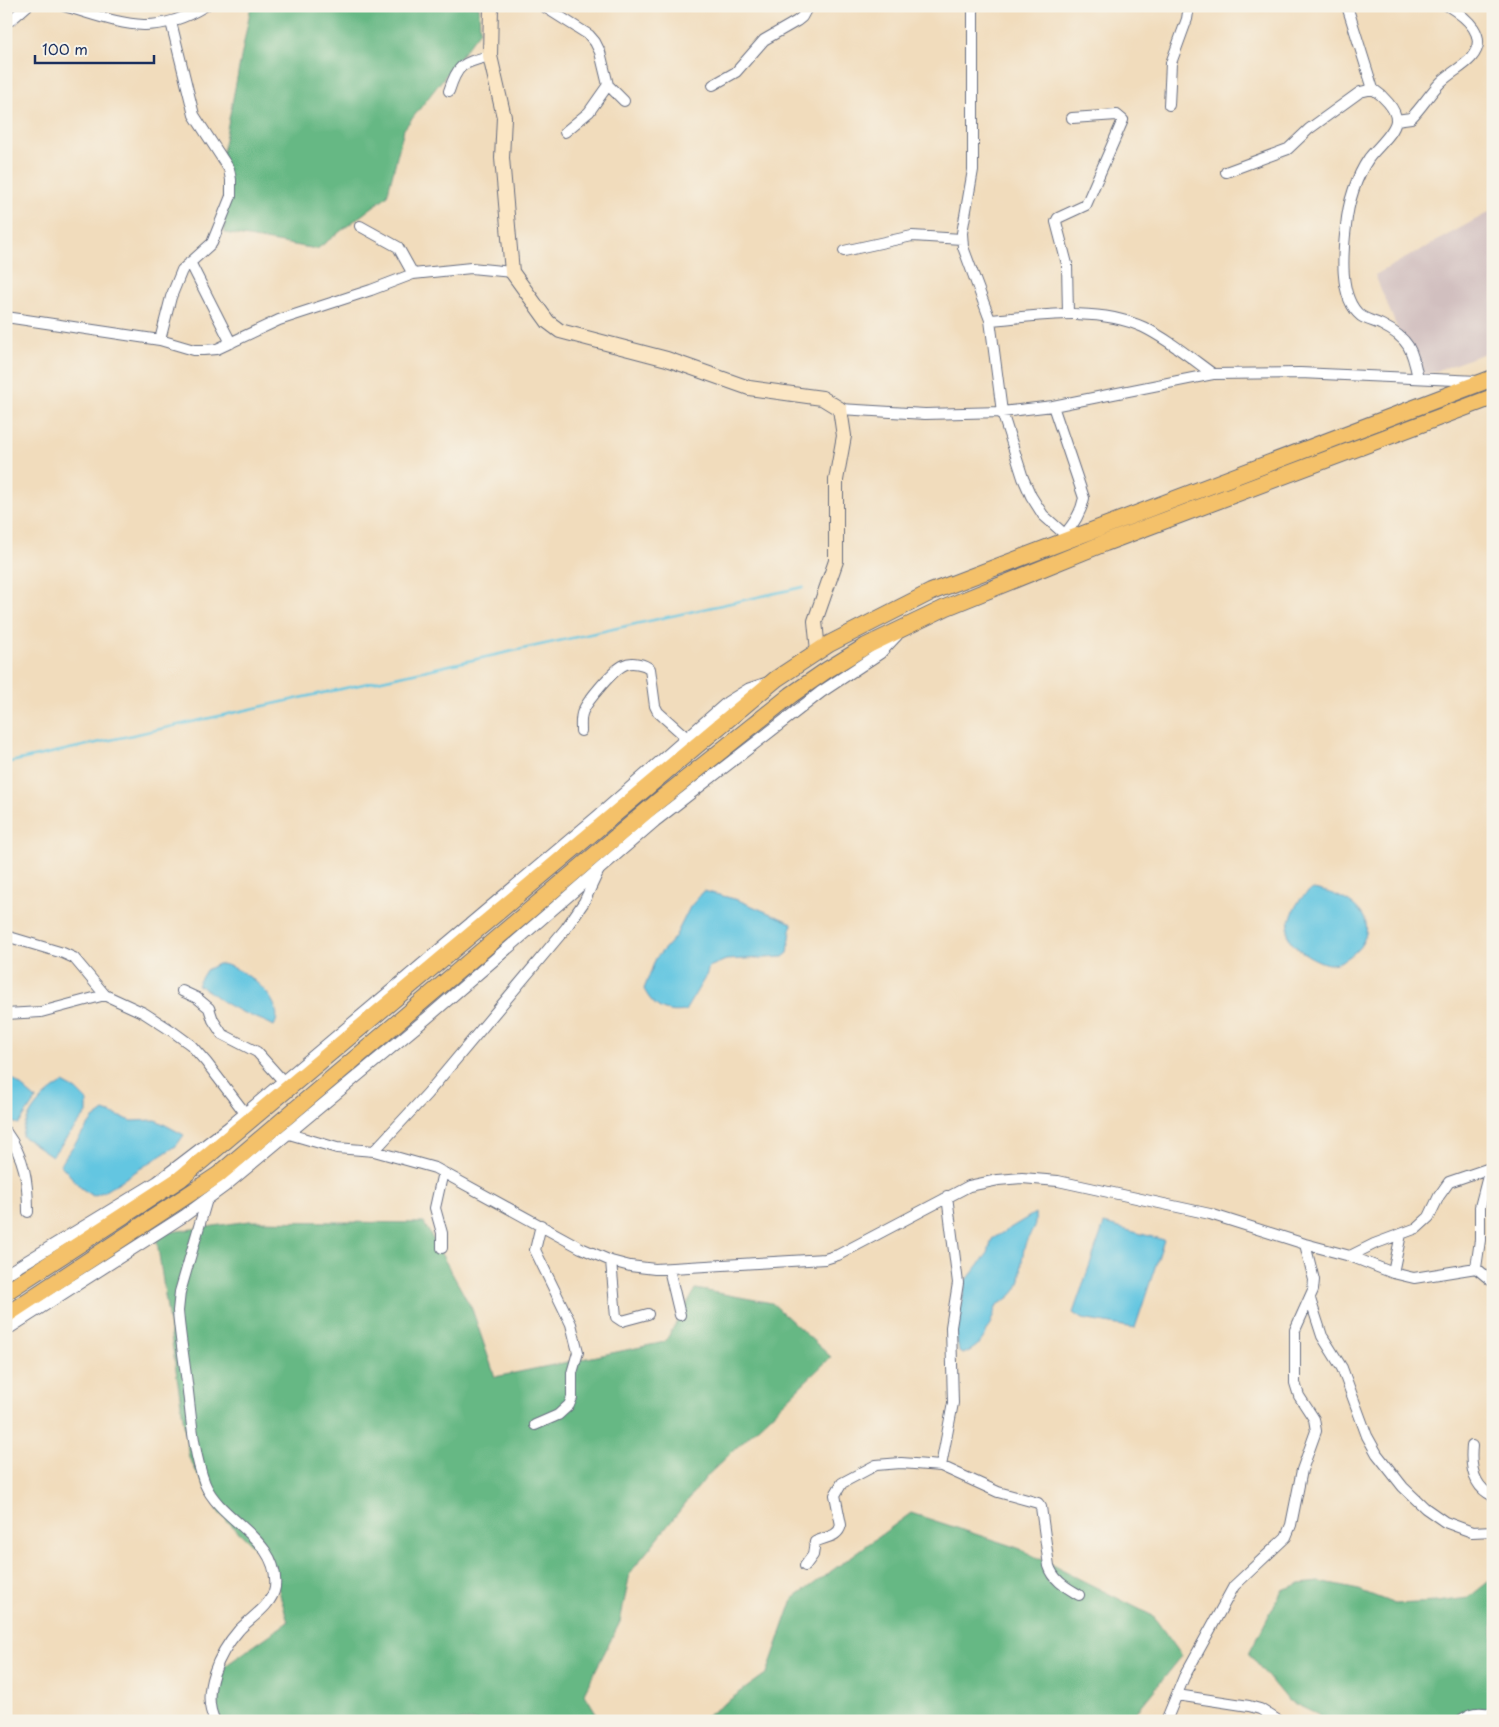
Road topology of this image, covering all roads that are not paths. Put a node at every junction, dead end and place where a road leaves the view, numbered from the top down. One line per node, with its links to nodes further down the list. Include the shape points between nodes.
1 (27, 6): 12 (street)
2 (64, 6): 14 (street, via 145,27)
3 (205, 6): 14 (street)
4 (491, 6): 15 (main road)
5 (543, 6): 17 (street, via 595,42)
6 (808, 6): 16 (street, via 797,21 764,40 736,72)
7 (965, 6): 13 (street)
8 (973, 6): 13 (street)
9 (1189, 6): 21 (street, via 1188,19 1171,63)
10 (1347, 6): 18 (street)
11 (1448, 6): 23 (street, via 1473,26 1478,35 1475,52 1441,82 1411,118)
12 (11, 20)
13 (972, 20): 27 (street, via 972,170)
14 (171, 22): 29 (street, via 194,115 229,169 231,180 231,196 212,243)
15 (490, 56): 19 (street, via 460,66); 30 (main road, via 504,116 502,158)
16 (713, 85)
17 (608, 86): 20 (street); 24 (street, via 589,112)
18 (1373, 89): 23 (street, via 1388,103); 25 (street, via 1360,92 1309,129 1288,149)
19 (449, 91)
20 (624, 101)
21 (1169, 105)
22 (1072, 118): 32 (street, via 1118,115 1123,120 1086,205 1056,222 1067,264)
23 (1396, 120): 38 (street, via 1394,128 1368,159 1356,185 1347,215 1342,260 1348,297 1354,307 1361,316 1398,334 1408,344)
24 (564, 132)
25 (1226, 172)
26 (360, 226): 31 (street, via 398,247)
27 (962, 239): 28 (street, via 912,236); 34 (street, via 966,260)
28 (844, 251)
29 (190, 262): 35 (street, via 182,270 170,297); 36 (street)
30 (512, 272): 31 (street, via 471,268); 42 (main road, via 548,322 560,331 667,359 748,388 822,398)
31 (413, 274): 36 (street, via 279,320)
32 (1068, 314): 34 (street); 37 (street, via 1126,321 1142,327)
33 (6, 317): 35 (street)
34 (990, 320): 43 (street)
35 (160, 340): 36 (street, via 194,350 217,349)
36 (230, 343)
37 (1213, 374): 38 (street); 41 (street)
38 (1418, 378): 39 (street)
39 (1490, 380): 44 (highway)
40 (1493, 398): 45 (highway, via 1105,543)
41 (1053, 406): 43 (street); 44 (street, via 1084,498)
42 (840, 408): 43 (street, via 925,414); 46 (main road, via 844,436 836,480 836,560 815,621)
43 (1002, 412): 44 (street, via 1031,496 1043,515)
44 (1067, 537): 46 (highway, via 930,592)
45 (905, 627): 50 (street, via 880,653 778,725 655,821); 79 (highway, via 858,651 790,695 657,802 218,1175)
46 (818, 651): 47 (highway)
47 (776, 679): 49 (street, via 738,694); 76 (highway, via 180,1179)
48 (581, 731): 49 (street, via 581,717 588,704 620,668 628,664 644,665 650,669 658,712)
49 (687, 738): 55 (street)
50 (600, 869): 58 (street); 59 (street, via 584,902 566,928)
51 (6, 936): 53 (street, via 74,958)
52 (182, 991): 55 (street, via 210,1008 212,1020 222,1034 257,1052)
53 (105, 995): 54 (street, via 41,1012); 56 (street, via 144,1013 191,1045)
54 (6, 1014)
55 (283, 1080): 56 (street)
56 (244, 1113): 74 (street, via 157,1182)
57 (6, 1132): 64 (street, via 23,1163 28,1184)
58 (289, 1134): 59 (street, via 337,1148); 63 (street)
59 (374, 1151): 61 (street)
60 (1492, 1168): 66 (street, via 1449,1182 1424,1224); 71 (street, via 1480,1207)
61 (444, 1172): 65 (street, via 501,1206); 68 (street, via 435,1208 442,1233)
62 (948, 1196): 67 (street, via 969,1186 998,1180 1022,1178 1058,1182 1210,1214); 72 (street, via 825,1259); 84 (street, via 958,1283 951,1327 953,1403)
63 (207, 1199): 81 (street); 91 (street, via 180,1292 178,1311 192,1433 205,1483 215,1500 257,1540 266,1553 274,1572 275,1589 260,1612 230,1641 220,1660 211,1685 210,1701)
64 (28, 1212)
65 (541, 1225): 70 (street); 82 (street, via 536,1250 571,1324 578,1352 569,1405 558,1415)
66 (1401, 1234): 69 (street); 73 (street)
67 (1305, 1244): 69 (street); 77 (street, via 1314,1280)
68 (442, 1248)
69 (1350, 1256): 73 (street)
70 (611, 1262): 72 (street); 78 (street, via 616,1317 622,1321)
71 (1476, 1268): 73 (street, via 1414,1278); 75 (street)
72 (669, 1269): 80 (street)
73 (1392, 1273)
74 (6, 1274)
75 (1493, 1282)
76 (6, 1292)
77 (1310, 1299): 86 (street, via 1322,1336 1342,1368 1367,1436 1403,1487 1445,1522 1472,1532); 89 (street, via 1294,1330 1295,1383 1299,1396 1314,1419 1316,1431 1302,1470 1291,1525 1286,1537 1234,1586)
78 (648, 1314)
79 (6, 1315)
80 (680, 1315)
81 (6, 1330)
82 (535, 1425)
83 (1472, 1446): 85 (street, via 1473,1473 1485,1492)
84 (941, 1466): 87 (street, via 881,1464 842,1483 835,1495 840,1530 816,1542 813,1556); 88 (street, via 998,1492 1038,1503 1042,1507 1052,1575)
85 (1493, 1496)
86 (1493, 1531)
87 (805, 1566)
88 (1079, 1595)
89 (1177, 1695): 92 (street); 93 (street, via 1249,1706)
90 (1493, 1715): 94 (street, via 1477,1712)
91 (216, 1721)
92 (1166, 1721)
93 (1279, 1721)
94 (1460, 1721)

